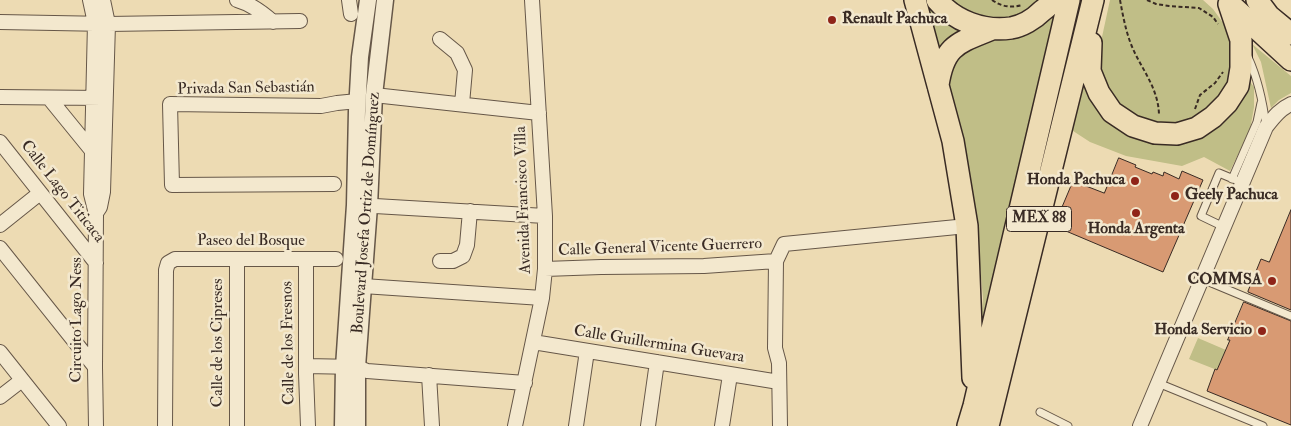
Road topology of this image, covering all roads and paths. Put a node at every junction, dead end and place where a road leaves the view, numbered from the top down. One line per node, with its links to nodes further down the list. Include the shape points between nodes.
1 (90, 0): 24 (street, Circuito Lago Ness)
2 (103, 0): 24 (street, Circuito Lago Ness)
3 (236, 0): 23 (street, via 263,12)
4 (368, 0): 19 (street, Boulevard Josefa Ortiz de Domínguez)
5 (385, 0): 19 (street, Boulevard Josefa Ortiz de Domínguez)
6 (532, 0): 42 (street, Avenida Francisco Villa)
7 (915, 0): 33 (main road)
8 (937, 0): 26 (main road, via 953,16)
9 (992, 0): 17 (path, via 1001,6)
10 (1053, 0): 26 (main road, via 1034,19 1013,28)
11 (1069, 0): 86 (main road, MEX 88)
12 (1120, 0): 44 (path, via 1133,48 1157,97)
13 (1147, 0): 25 (path, via 1156,4 1199,8 1213,17)
14 (1257, 0): 27 (main road, via 1269,16)
15 (1265, 0): 21 (main road)
16 (1227, 2): 29 (main road); 30 (main road); 31 (main road)
17 (1024, 5)
18 (1091, 6): 29 (main road, via 1090,71 1099,93 1112,112 1133,126 1155,134 1177,134 1197,128 1227,103 1238,86); 100 (main road, MEX 88)
19 (362, 13): 34 (street, Boulevard Josefa Ortiz de Domínguez); 41 (street, Boulevard Josefa Ortiz de Domínguez)
20 (300, 21): 23 (street)
21 (1291, 21)
22 (0, 22): 24 (street)
23 (273, 22): 24 (street)
24 (101, 24): 38 (street, Circuito Lago Ness)
25 (1221, 28)
26 (992, 29): 33 (main road, via 961,42 948,53)
27 (1291, 34)
28 (440, 39): 39 (street, via 458,53 465,70)
29 (1241, 40): 36 (lane)
30 (1291, 44)
31 (1291, 60)
32 (1224, 70): 43 (path, via 1215,83 1200,95)
33 (938, 89): 57 (main road, via 952,141)
34 (374, 95): 39 (street); 46 (street, Boulevard Josefa Ortiz de Domínguez)
35 (0, 97): 37 (street)
36 (1262, 97): 45 (lane); 49 (lane)
37 (49, 98): 38 (street); 48 (street)
38 (100, 98): 48 (street, Circuito Lago Ness); 54 (street, Circuito Lago Ness, via 103,192)
39 (462, 104): 42 (street)
40 (1291, 104): 45 (street, via 1275,115)
41 (357, 106): 46 (street, Boulevard Josefa Ortiz de Domínguez); 50 (street, Privada San Sebastián, via 337,102 321,106 170,104 172,185)
42 (539, 112): 55 (street, Avenida Francisco Villa)
43 (1194, 112)
44 (1159, 118)
45 (1266, 127): 49 (street)
46 (365, 133): 52 (street, Boulevard Josefa Ortiz de Domínguez)
47 (0, 142): 51 (street, Calle Lago Titicaca)
48 (93, 152): 54 (street, Circuito Lago Ness, via 91,194)
49 (1237, 181): 58 (street); 58 (lane, via 1219,173 1201,216)
50 (334, 184)
51 (40, 193): 56 (street); 65 (street, Calle Lago Titicaca)
52 (362, 205): 53 (street); 68 (street, Boulevard Josefa Ortiz de Domínguez); 77 (street, Boulevard Josefa Ortiz de Domínguez)
53 (470, 211): 55 (street); 63 (street, via 468,246 463,256 453,261)
54 (96, 214): 65 (street, Circuito Lago Ness)
55 (545, 216): 66 (street, Avenida Francisco Villa)
56 (0, 225)
57 (967, 226): 64 (street, Calle General Vicente Guerrero, via 784,244); 86 (main road)
58 (1224, 226): 67 (street)
59 (0, 248): 75 (street)
60 (336, 259): 62 (street, Paseo del Bosque)
61 (237, 260): 62 (street, Paseo del Bosque); 89 (street, Paseo del Bosque, via 175,259 168,264); 90 (street, Calle de los Cipreses)
62 (306, 260): 76 (street, Calle de los Fresnos)
63 (440, 261)
64 (776, 261): 66 (street, Calle General Vicente Guerrero); 81 (street, via 775,348)
65 (96, 263): 75 (street, Circuito Lago Ness)
66 (545, 270): 69 (street, Avenida Francisco Villa)
67 (1202, 279): 70 (lane); 82 (street)
68 (362, 286): 69 (street); 77 (street, Boulevard Josefa Ortiz de Domínguez)
69 (542, 298): 71 (street, Avenida Francisco Villa)
70 (1291, 316)
71 (534, 342): 72 (street, Calle Guillermina Guevara); 83 (street, Avenida Francisco Villa)
72 (587, 351): 74 (street, Calle Guillermina Guevara); 96 (street)
73 (0, 352): 80 (street)
74 (657, 362): 79 (street, Calle Guillermina Guevara); 97 (street)
75 (95, 367): 88 (street, Circuito Lago Ness)
76 (306, 370): 77 (street); 91 (street, Calle de los Fresnos)
77 (354, 371): 78 (street); 92 (street, Boulevard Josefa Ortiz de Domínguez); 93 (street, Boulevard Josefa Ortiz de Domínguez)
78 (429, 375): 83 (street); 94 (street)
79 (730, 375): 81 (street, Calle Guillermina Guevara); 98 (street)
80 (22, 380): 84 (street); 87 (street)
81 (779, 382): 99 (street)
82 (1158, 382): 102 (street); 103 (lane)
83 (525, 383): 95 (street, Avenida Francisco Villa)
84 (0, 397)
85 (1040, 412): 101 (lane)
86 (971, 416)
87 (59, 426)
88 (96, 426)
89 (165, 426)
90 (237, 426)
91 (308, 426)
92 (342, 426)
93 (357, 426)
94 (432, 426)
95 (515, 426)
96 (576, 426)
97 (648, 426)
98 (722, 426)
99 (780, 426)
100 (988, 426)
101 (1068, 426)
102 (1140, 426)
103 (1264, 426)

